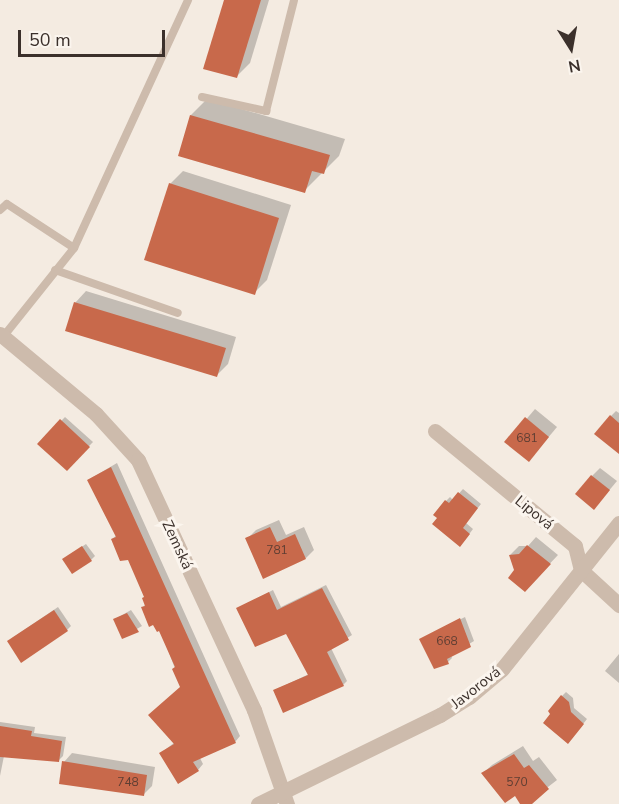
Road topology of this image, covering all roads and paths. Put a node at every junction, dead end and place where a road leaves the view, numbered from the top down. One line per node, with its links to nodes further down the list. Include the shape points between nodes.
1 (188, 0): 5 (lane)
2 (294, 0): 3 (lane, via 266,111)
3 (202, 97)
4 (0, 210): 5 (lane, via 7,204)
5 (74, 248): 6 (lane)
6 (55, 270): 7 (lane); 8 (lane)
7 (178, 313)
8 (2, 336): 13 (street, Zemská, via 96,414 138,460 254,710)
9 (435, 431): 11 (street, Lipová, via 575,546)
10 (619, 523): 11 (street, Javorová)
11 (581, 570): 12 (street, Lipová); 13 (street, Javorová, via 502,669 469,698)
12 (619, 605)
13 (285, 798): 14 (street, Javorová)
14 (258, 804)

